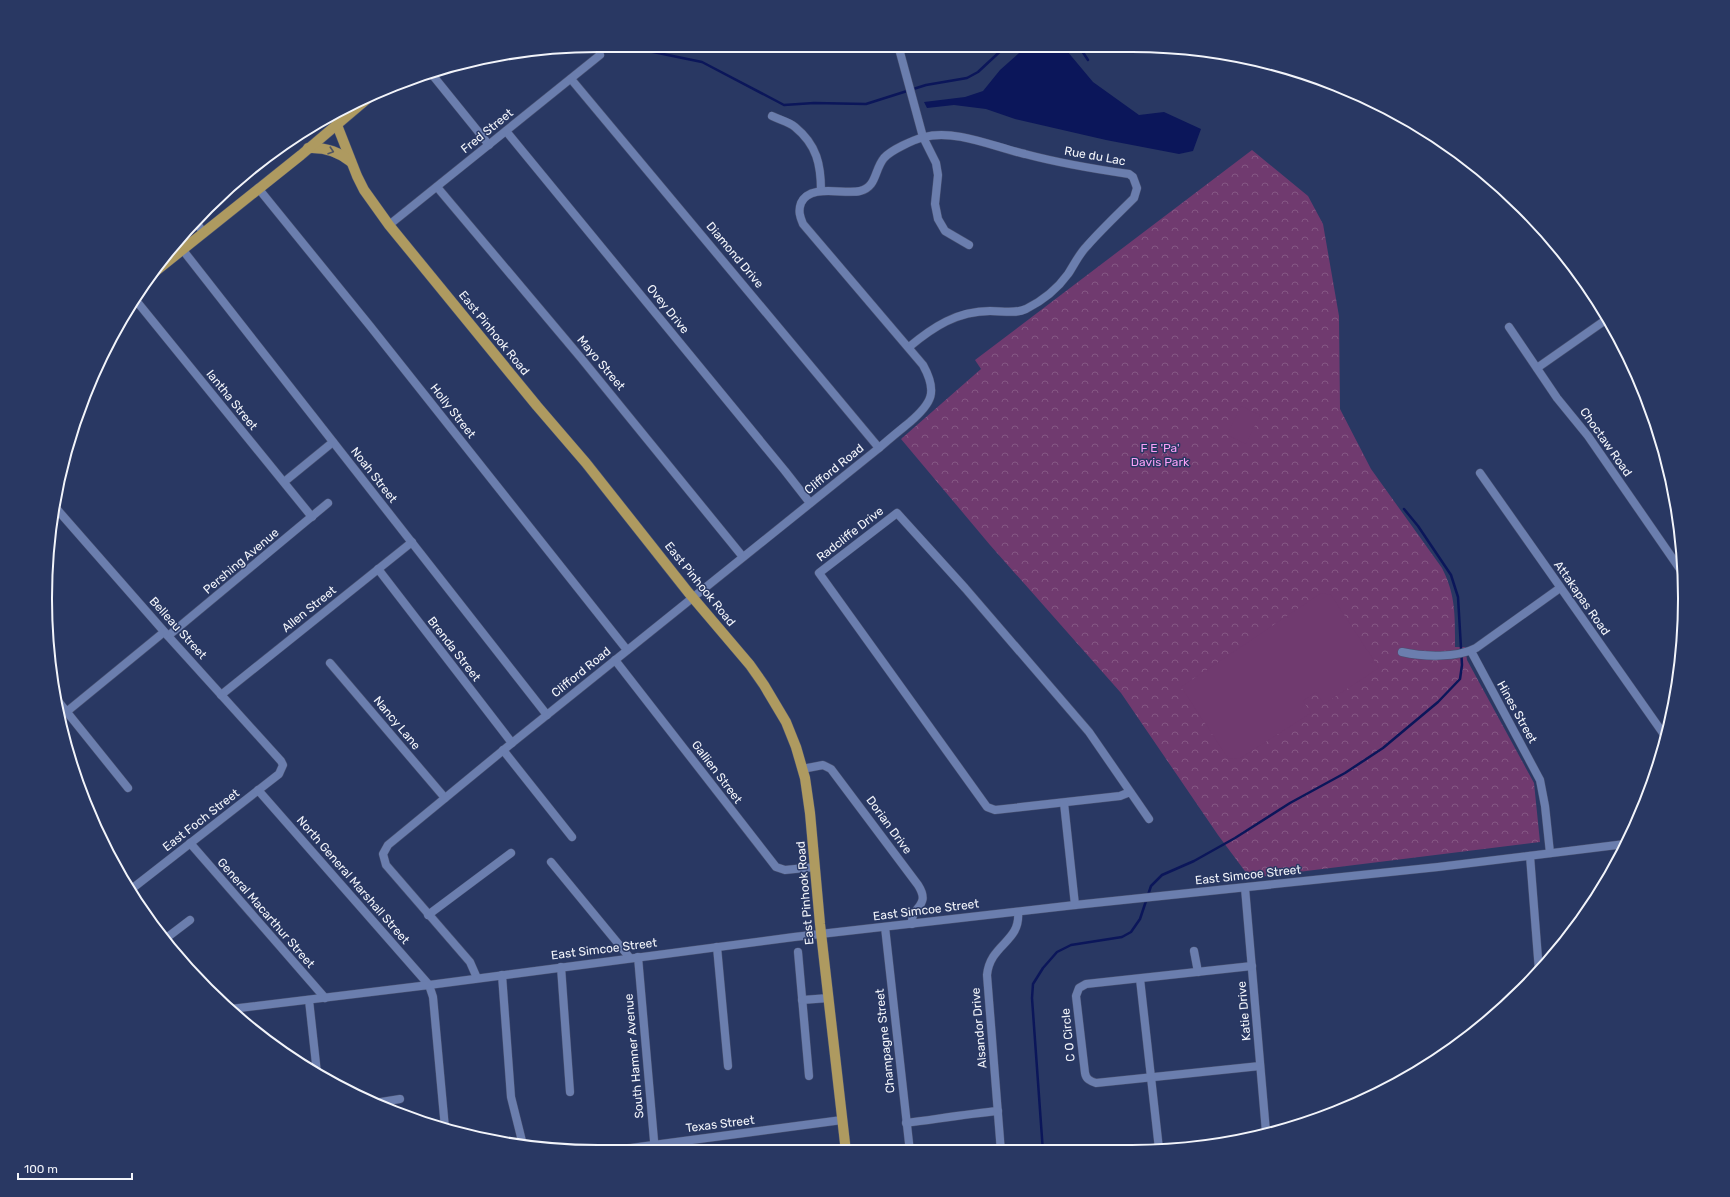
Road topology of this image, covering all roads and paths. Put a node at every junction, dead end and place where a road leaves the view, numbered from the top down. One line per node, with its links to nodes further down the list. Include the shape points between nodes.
1 (900, 52): 8 (street)
2 (600, 55): 4 (street, Fred Street)
3 (435, 78): 9 (street)
4 (571, 79): 7 (street, Fred Street); 28 (street, Diamond Drive)
5 (772, 116): 14 (street, via 794,127 812,146 820,166)
6 (335, 120): 10 (main road); 11 (main road, East Pinhook Road)
7 (506, 131): 9 (street, Fred Street); 32 (street, Ovey Drive)
8 (923, 137): 14 (street, Rue du Lac, via 885,157 868,188 855,192); 18 (street, via 938,171 935,204 941,226); 24 (street, Rue du Lac, via 970,138 1052,161 1129,174 1137,188 1134,198 1086,247 1058,285 1039,302 1013,312 990,311 954,317 936,326)
9 (489, 145): 12 (street, Fred Street)
10 (308, 148): 11 (main road, one-way to 11, via 334,151); 13 (main road)
11 (351, 162): 15 (main road, East Pinhook Road, via 364,190)
12 (437, 187): 15 (street, Fred Street); 36 (street, Mayo Street)
13 (258, 188): 17 (main road); 42 (street, Holly Street)
14 (821, 191): 24 (street, Rue du Lac, via 808,195 803,200 799,209 803,224)
15 (389, 225): 40 (main road, East Pinhook Road, via 586,463)
16 (199, 226): 17 (street)
17 (203, 232): 19 (main road)
18 (969, 245)
19 (182, 249): 20 (main road); 27 (street, Noah Street)
20 (172, 257)
21 (139, 304): 30 (street, Iantha Street)
22 (1603, 322): 25 (street)
23 (1509, 327): 25 (street, Choctaw Road)
24 (909, 347): 26 (street, Rue du Lac, via 923,365 931,383 931,399)
25 (1537, 368): 37 (street, Choctaw Road, via 1588,436)
26 (922, 412): 28 (street, Clifford Road)
27 (333, 442): 30 (street); 35 (street, Noah Street)
28 (879, 448): 32 (street, Clifford Road)
29 (1480, 473): 39 (street, Attakapas Road)
30 (284, 482): 34 (street, Iantha Street)
31 (328, 503): 34 (street, Pershing Avenue)
32 (810, 503): 36 (street, Clifford Road)
33 (59, 513): 41 (street, Belleau Street)
34 (312, 517): 41 (street, Pershing Avenue, via 199,612)
35 (412, 542): 38 (street, Allen Street); 50 (street, Noah Street)
36 (743, 557): 40 (street, Clifford Road)
37 (1677, 565)
38 (378, 569): 47 (street, Allen Street); 52 (street, Brenda Street)
39 (1560, 588): 44 (street); 51 (street, Attakapas Road)
40 (693, 598): 42 (street, Clifford Road); 55 (main road, East Pinhook Road, via 764,685 786,722)
41 (166, 634): 47 (street, Belleau Street); 49 (street, Pershing Avenue)
42 (627, 650): 45 (street, Clifford Road)
43 (1402, 652): 44 (street, via 1421,656)
44 (1469, 652): 66 (street, Hines Street, via 1540,780)
45 (615, 660): 50 (street, Clifford Road); 69 (street, Gallien Street, via 776,867 785,870)
46 (330, 663): 59 (street, Nancy Lane)
47 (221, 695): 54 (street, Belleau Street)
48 (64, 708): 49 (street)
49 (67, 712): 56 (street)
50 (547, 715): 52 (street, Clifford Road)
51 (1661, 731)
52 (512, 743): 53 (street, Clifford Road)
53 (504, 750): 59 (street, Clifford Road); 62 (street)
54 (283, 765): 57 (street, East Foch Street, via 279,774)
55 (802, 769): 69 (main road, East Pinhook Road, via 810,813); 76 (street, Dorian Drive, via 823,765 832,769 918,885 923,900 913,916)
56 (128, 788)
57 (258, 790): 63 (street, East Foch Street); 91 (street, North General Marshall Street)
58 (1130, 792): 60 (street, Radcliffe Drive, via 1120,796); 60 (street, Radcliffe Drive, via 1089,732 897,513 819,573 984,804 996,810); 61 (street, Radcliffe Drive)
59 (445, 798): 74 (street, Clifford Road, via 396,837 383,854 383,860 390,872)
60 (1064, 803): 72 (street)
61 (1149, 819)
62 (572, 837)
63 (190, 843): 70 (street, East Foch Street); 92 (street, General Macarthur Street)
64 (1620, 845): 66 (street, East Simcoe Street)
65 (511, 853): 74 (street)
66 (1550, 853): 67 (street, East Simcoe Street)
67 (1530, 856): 71 (street, East Simcoe Street); 84 (street)
68 (551, 862): 83 (street)
69 (815, 868): 78 (main road, East Pinhook Road)
70 (134, 887)
71 (1245, 888): 72 (street, East Simcoe Street); 85 (street, Katie Drive)
72 (1075, 905): 73 (street, East Simcoe Street)
73 (1018, 912): 76 (street, East Simcoe Street); 105 (street, Alsandor Drive, via 1018,927 994,953 987,975)
74 (428, 915): 89 (street, Clifford Road, via 470,962)
75 (190, 920): 79 (street)
76 (912, 924): 77 (street, East Simcoe Street)
77 (885, 928): 78 (street, East Simcoe Street); 108 (street, Champagne Street)
78 (821, 934): 80 (street, East Simcoe Street); 93 (main road, East Pinhook Road)
79 (169, 936)
80 (716, 947): 83 (street, East Simcoe Street); 98 (street)
81 (1194, 950): 87 (street)
82 (798, 952): 95 (street)
83 (634, 957): 86 (street, East Simcoe Street); 112 (street, South Hamner Avenue)
84 (1538, 963)
85 (1252, 966): 87 (street, C O Circle); 99 (street, Katie Drive)
86 (561, 967): 88 (street, East Simcoe Street); 102 (street)
87 (1198, 972): 90 (street, C O Circle)
88 (502, 975): 89 (street, East Simcoe Street); 110 (street, via 511,1097)
89 (477, 978): 91 (street, East Simcoe Street)
90 (1140, 979): 101 (street); 101 (street, C O Circle, via 1086,984 1079,988 1076,996 1084,1065 1086,1077 1096,1083)
91 (429, 985): 92 (street, East Simcoe Street); 107 (street, via 433,997)
92 (324, 998): 94 (street, East Simcoe Street)
93 (828, 998): 95 (street); 106 (main road, East Pinhook Road)
94 (309, 1000): 96 (street, East Simcoe Street); 97 (street)
95 (802, 1000): 100 (street)
96 (237, 1008)
97 (316, 1066)
98 (728, 1066)
99 (1260, 1066): 101 (street, C O Circle); 109 (street, Katie Drive)
100 (809, 1076)
101 (1152, 1077): 111 (street)
102 (570, 1092)
103 (400, 1099): 104 (street)
104 (385, 1101)
105 (998, 1112): 108 (street); 116 (street, Alsandor Drive)
106 (842, 1120): 113 (street, Texas Street); 114 (main road, East Pinhook Road)
107 (444, 1122)
108 (906, 1123): 115 (street, Champagne Street)
109 (1266, 1128)
110 (522, 1139)
111 (1159, 1144)
112 (655, 1145)
113 (675, 1145)
114 (845, 1145)
115 (909, 1145)
116 (1000, 1145)

